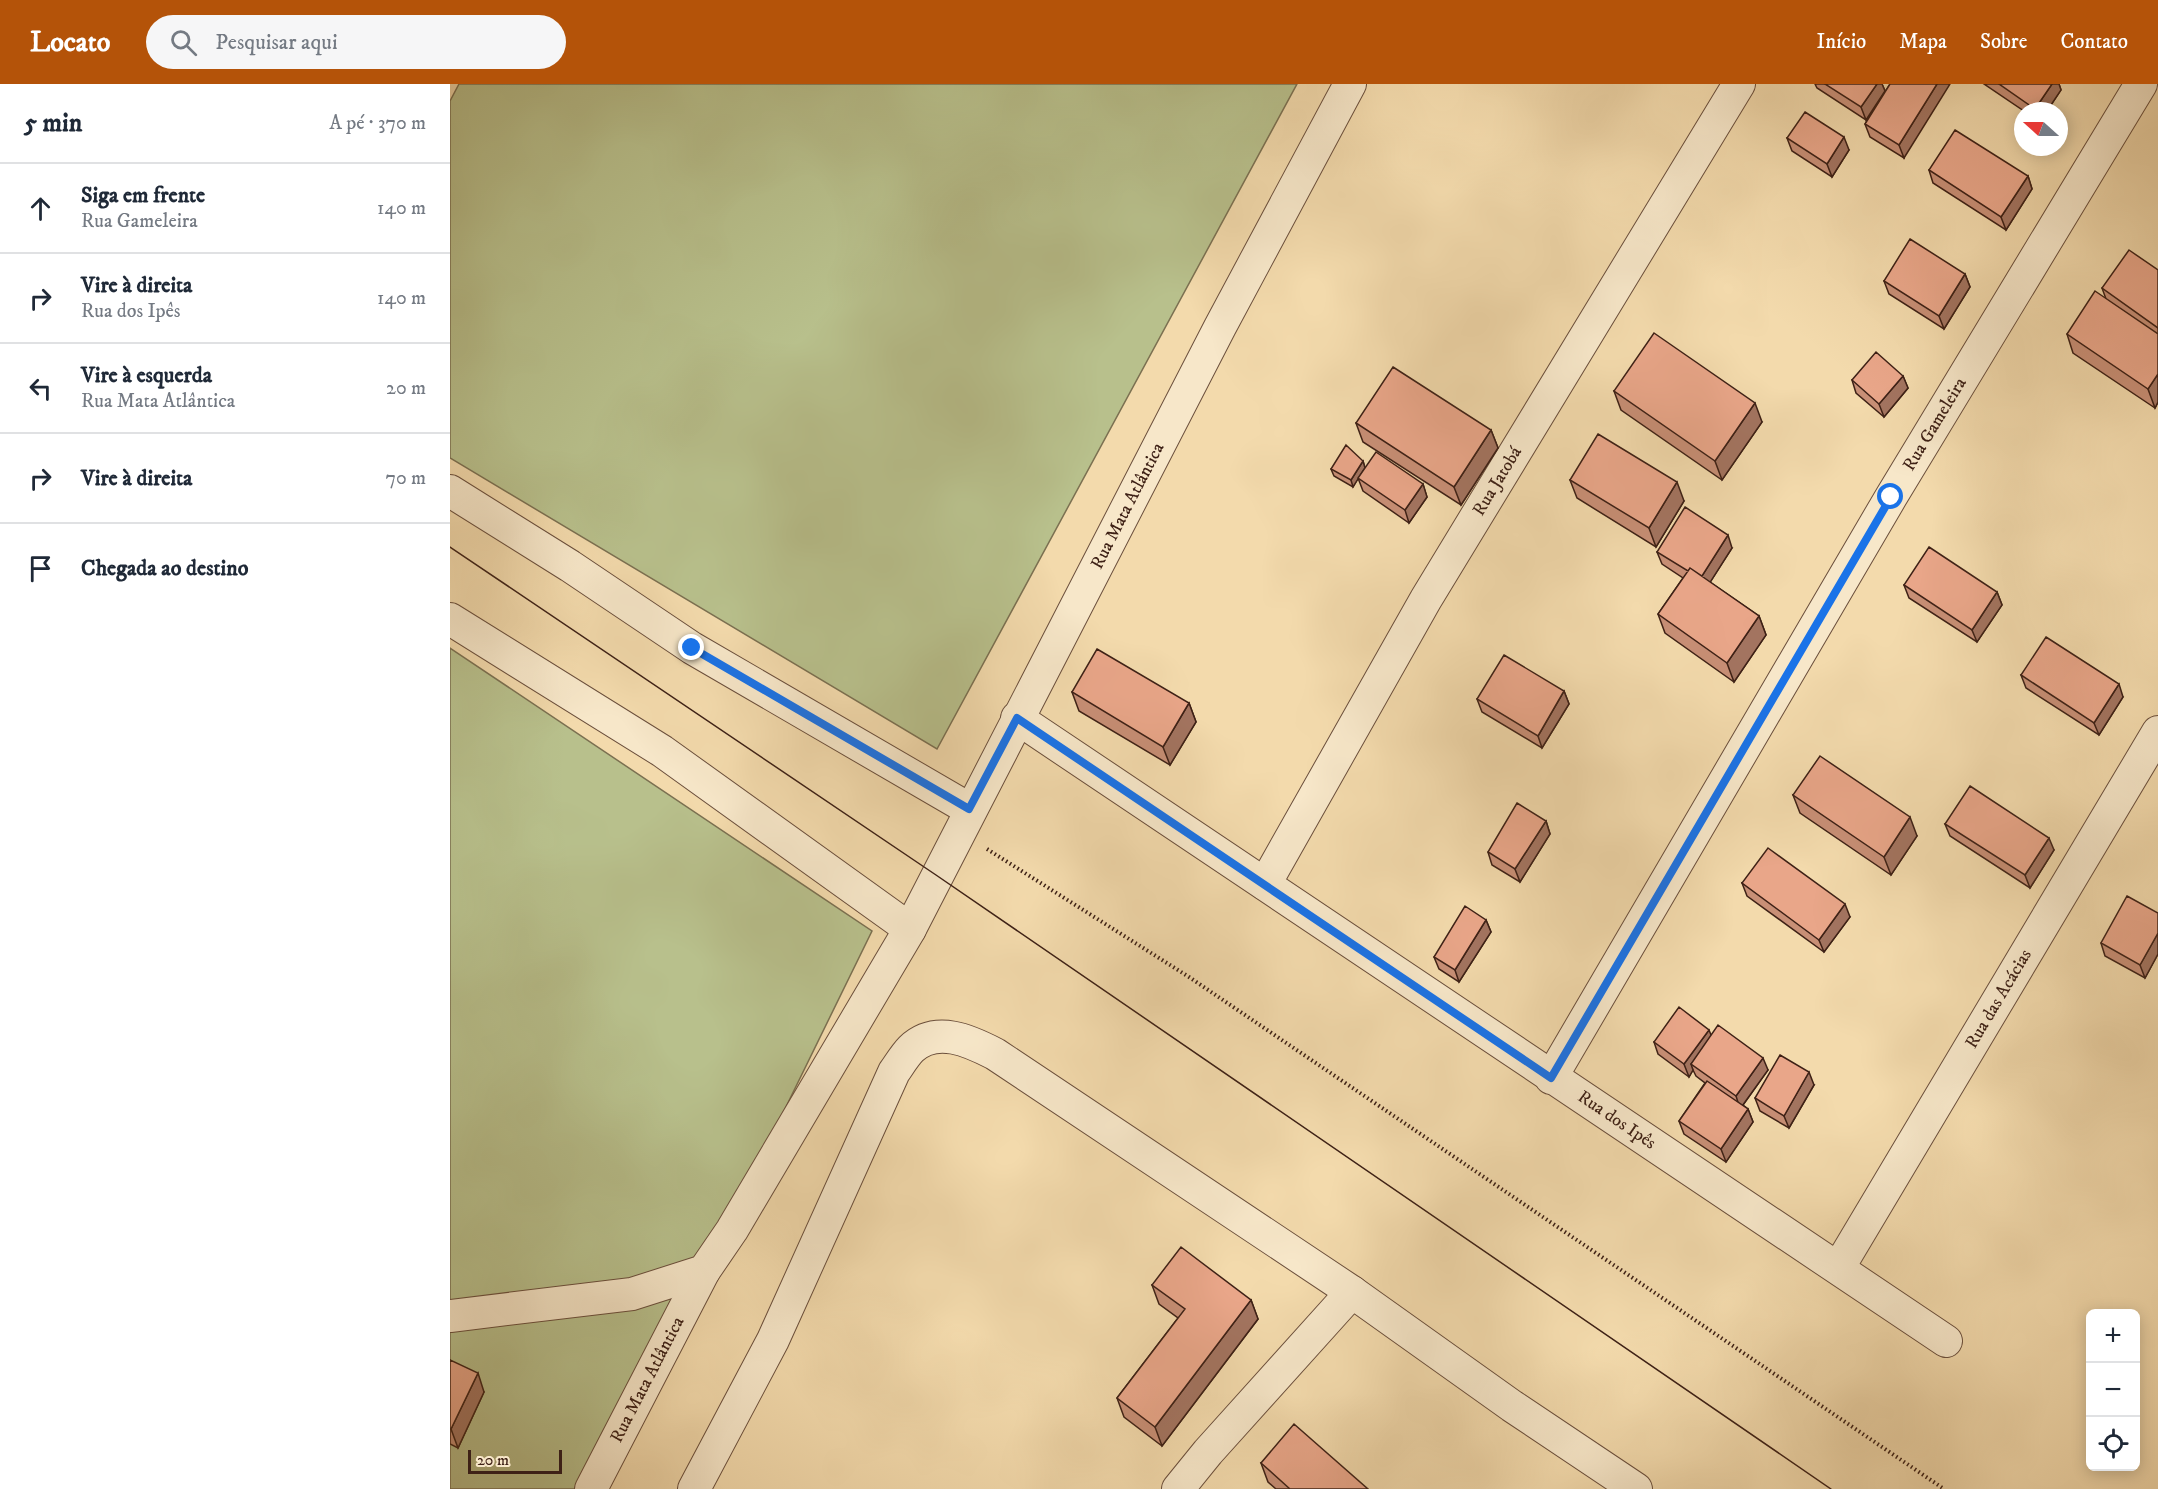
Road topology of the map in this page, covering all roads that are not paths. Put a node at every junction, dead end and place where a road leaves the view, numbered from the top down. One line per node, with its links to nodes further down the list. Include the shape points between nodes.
1 (1350, 84): 6 (street, Rua Mata Atlântica)
2 (1739, 84): 9 (street, Rua Jatobá, via 1426,599)
3 (2141, 84): 11 (street, Rua Gameleira, via 1891,497)
4 (450, 491): 8 (street)
5 (450, 619): 10 (street, via 662,751)
6 (1017, 718): 8 (street, Rua Mata Atlântica); 9 (street, Rua dos Ipês)
7 (2158, 732): 12 (street, Rua das Acácias)
8 (964, 820): 10 (street, Rua Mata Atlântica)
9 (1266, 884): 11 (street, Rua dos Ipês)
10 (910, 929): 13 (street, Rua Mata Atlântica)
11 (1551, 1078): 12 (street, Rua dos Ipês)
12 (1839, 1267): 16 (street, Rua dos Ipês)
13 (704, 1271): 15 (street, via 632,1294); 18 (street, Rua Mata Atlântica)
14 (1352, 1292): 17 (street); 19 (street, via 995,1054 951,1036 932,1038 912,1048 894,1072 773,1340); 20 (street)
15 (450, 1316)
16 (1946, 1341)
17 (1616, 1484)
18 (591, 1489)
19 (694, 1489)
20 (1178, 1489)

